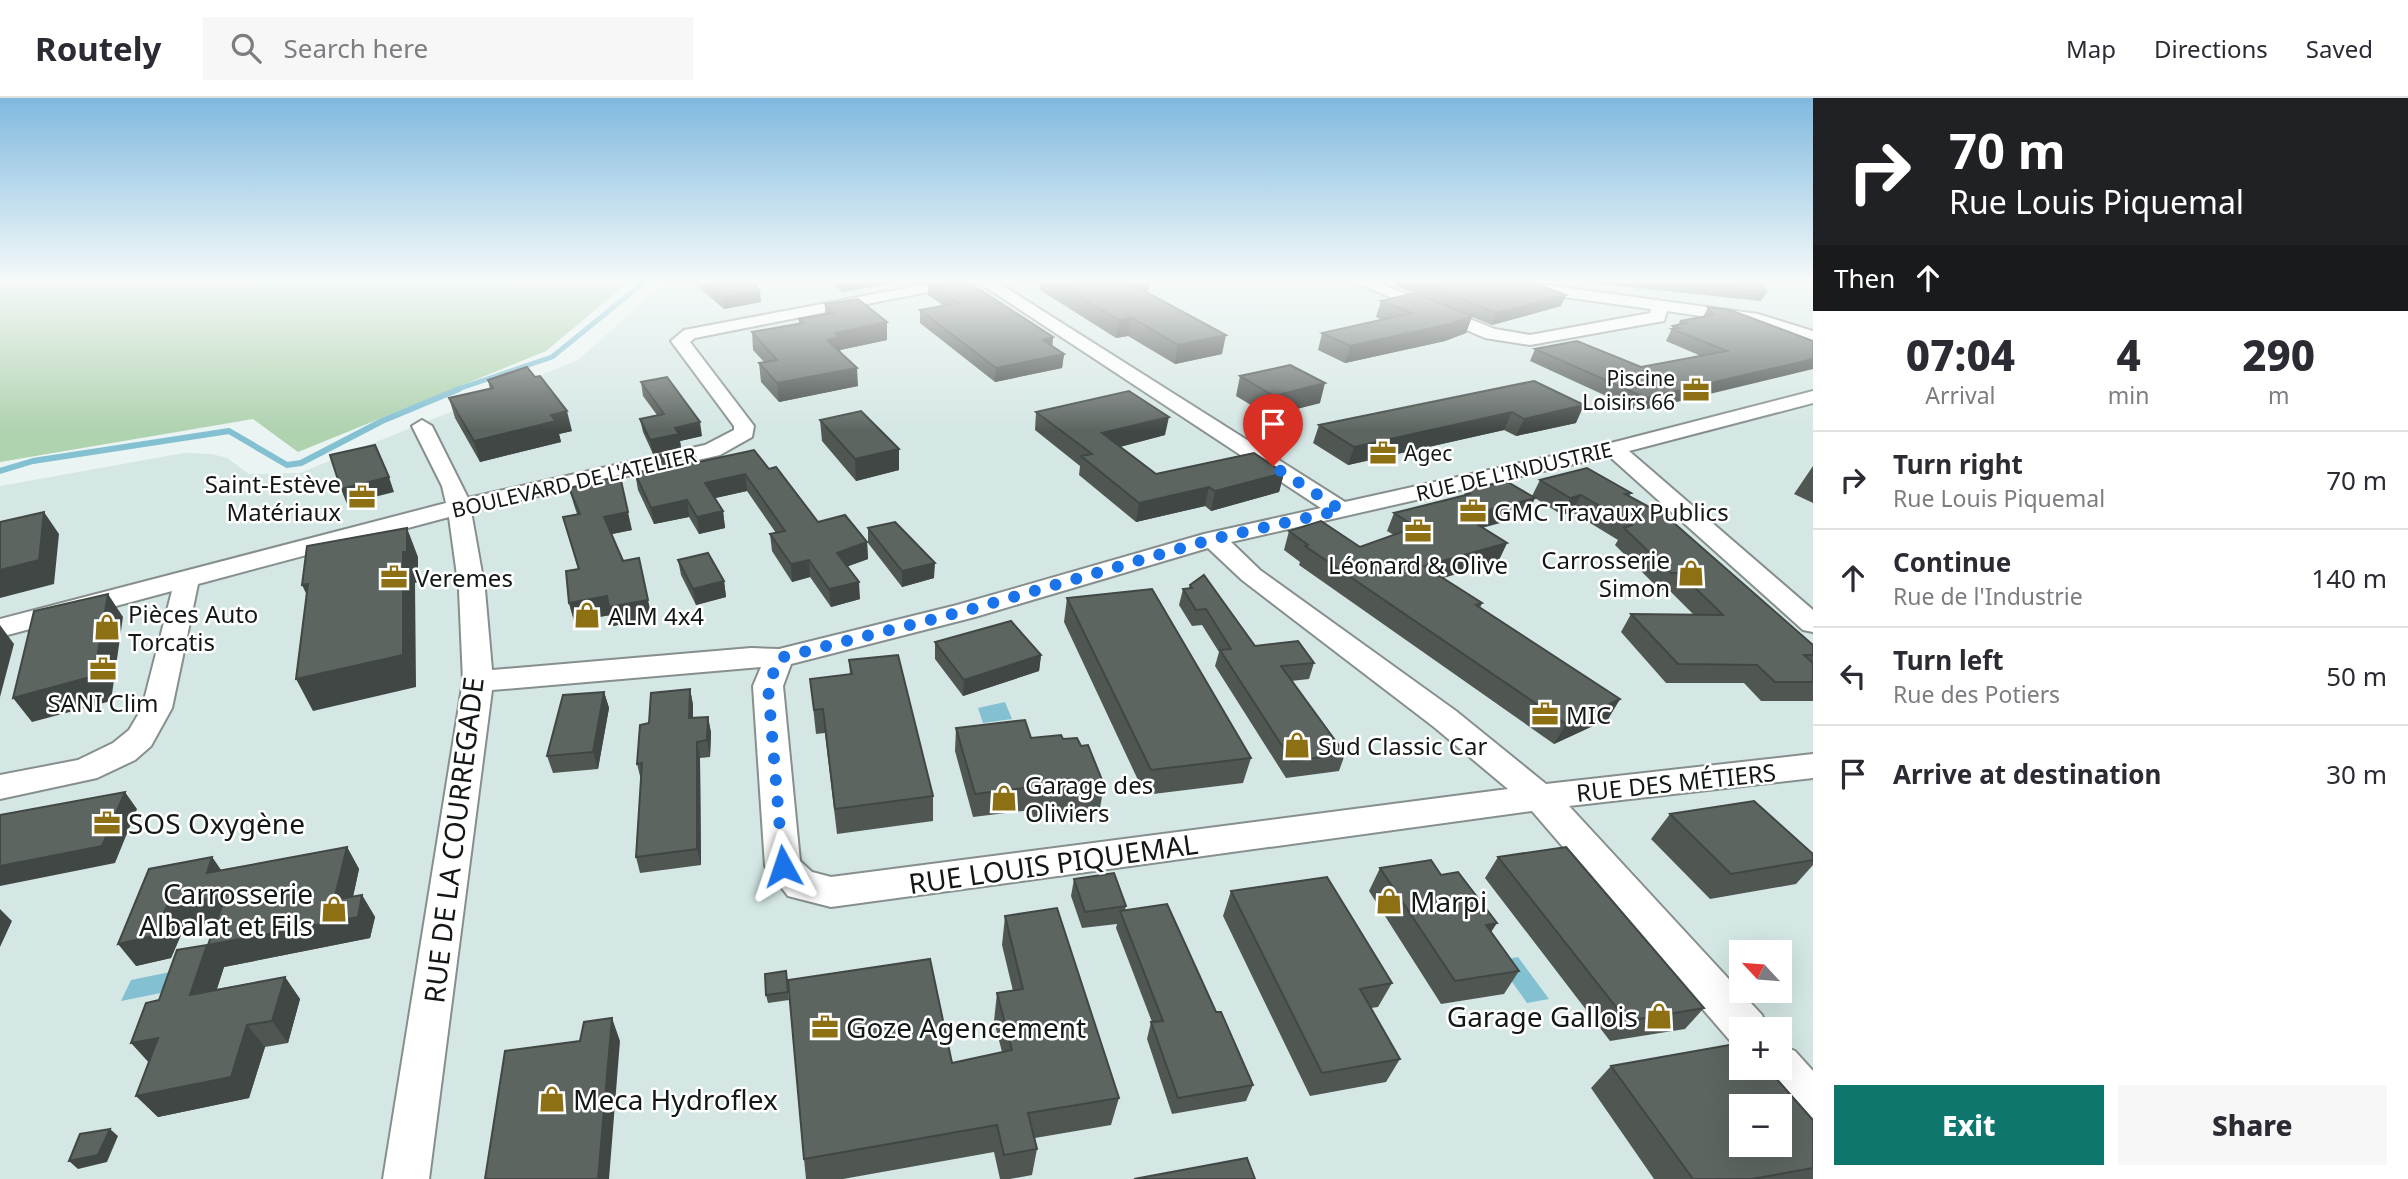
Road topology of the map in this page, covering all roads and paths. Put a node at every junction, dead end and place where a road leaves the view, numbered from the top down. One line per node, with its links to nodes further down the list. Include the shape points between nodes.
1 (708, 330): 10 (street, BOULEVARD DE L'ATELIER, via 680,341 745,433 712,450)
2 (1062, 330): 11 (street)
3 (1482, 330): 4 (street, via 1530,340)
4 (1583, 330)
5 (1794, 330): 6 (street)
6 (1813, 337)
7 (1813, 397): 9 (street, RUE DE L'INDUSTRIE)
8 (422, 426): 10 (street, RUE DE LA COURREGADE)
9 (1613, 449): 11 (street, RUE DE L'INDUSTRIE); 14 (street)
10 (459, 507): 13 (street, BOULEVARD DE L'ATELIER); 17 (street, RUE DE LA COURREGADE, via 472,590)
11 (1341, 510): 12 (street, RUE DE L'INDUSTRIE)
12 (1213, 539): 16 (street, via 965,611); 20 (street, via 1251,575 1445,719)
13 (186, 578): 15 (street, BOULEVARD DE L'ATELIER); 19 (street, via 153,718 138,742 108,761 72,774)
14 (1813, 624)
15 (0, 628)
16 (779, 658): 17 (street); 20 (street, RUE LOUIS PIQUEMAL, via 768,687 783,866 800,885 831,892)
17 (478, 681): 24 (street, RUE DE LA COURREGADE)
18 (1813, 766): 20 (street, RUE DES MÉTIERS)
19 (0, 787)
20 (1540, 797): 21 (street)
21 (1735, 1017)
22 (1792, 1079): 23 (street)
23 (1813, 1103)
24 (406, 1179)

